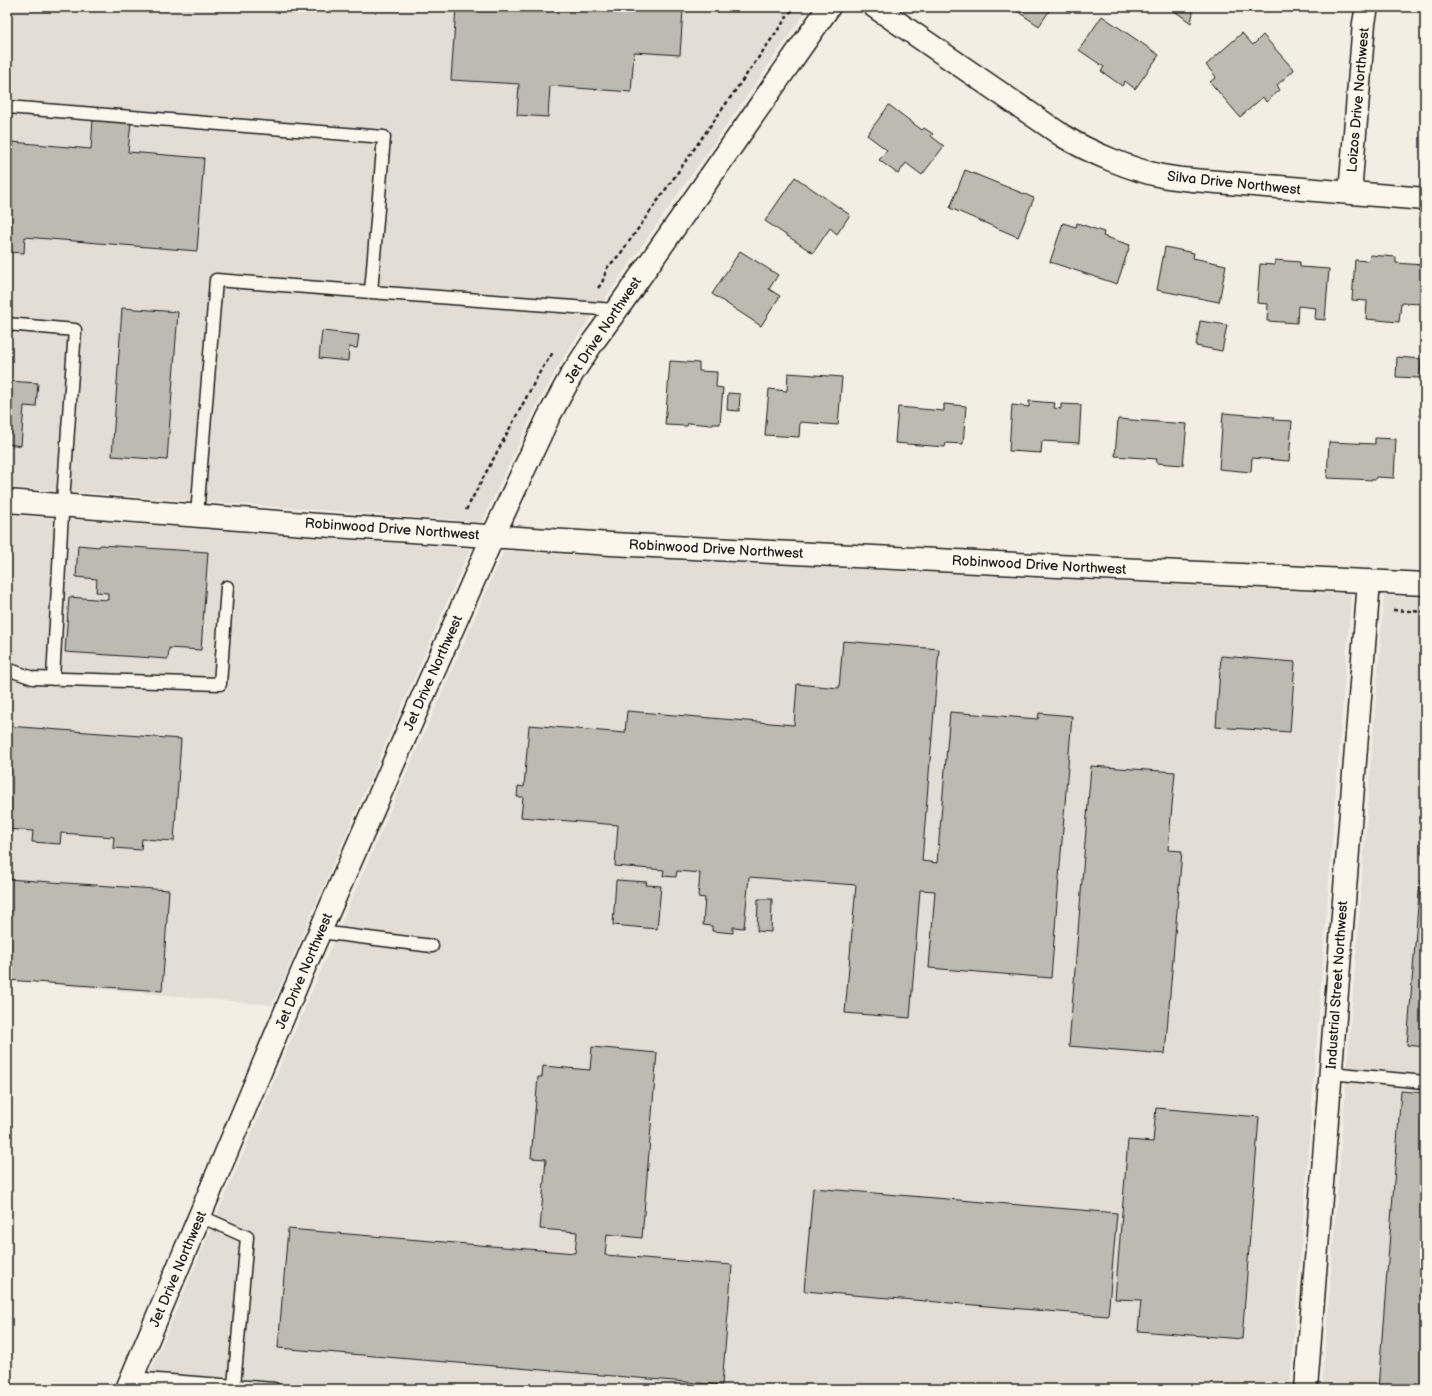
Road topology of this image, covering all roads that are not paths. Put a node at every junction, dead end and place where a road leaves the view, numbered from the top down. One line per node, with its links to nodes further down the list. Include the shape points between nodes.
1 (829, 7): 8 (street, Jet Drive Northwest)
2 (875, 7): 5 (street, Silva Drive Northwest, via 1063,136 1131,167 1162,176 1193,180)
3 (1367, 7): 5 (street, Loizos Drive Northwest)
4 (7, 107): 7 (lane, via 384,137)
5 (1350, 193): 6 (street, Silva Drive Northwest)
6 (1425, 199)
7 (372, 292): 8 (lane); 12 (lane, via 216,280)
8 (615, 310): 13 (street, Jet Drive Northwest, via 572,374 548,418)
9 (7, 324): 11 (lane, via 76,330)
10 (7, 501): 11 (street, Robinwood Drive Northwest)
11 (63, 505): 12 (street, Robinwood Drive Northwest); 18 (lane)
12 (197, 515): 13 (street, Robinwood Drive Northwest)
13 (493, 536): 14 (street, Robinwood Drive Northwest); 19 (street, Jet Drive Northwest)
14 (1369, 581): 15 (street, Robinwood Drive Northwest); 21 (street, Industrial Street Northwest)
15 (1425, 584)
16 (227, 587): 18 (lane, via 220,684)
17 (7, 669): 18 (lane, via 33,678)
18 (54, 679)
19 (320, 932): 20 (lane); 23 (street, Jet Drive Northwest)
20 (432, 946)
21 (1330, 1073): 22 (lane); 27 (street, Industrial Street Northwest)
22 (1425, 1082)
23 (200, 1216): 24 (street, Jet Drive Northwest); 25 (lane, via 247,1237)
24 (130, 1384): 25 (lane)
25 (234, 1386): 26 (lane)
26 (274, 1389)
27 (1306, 1389)

